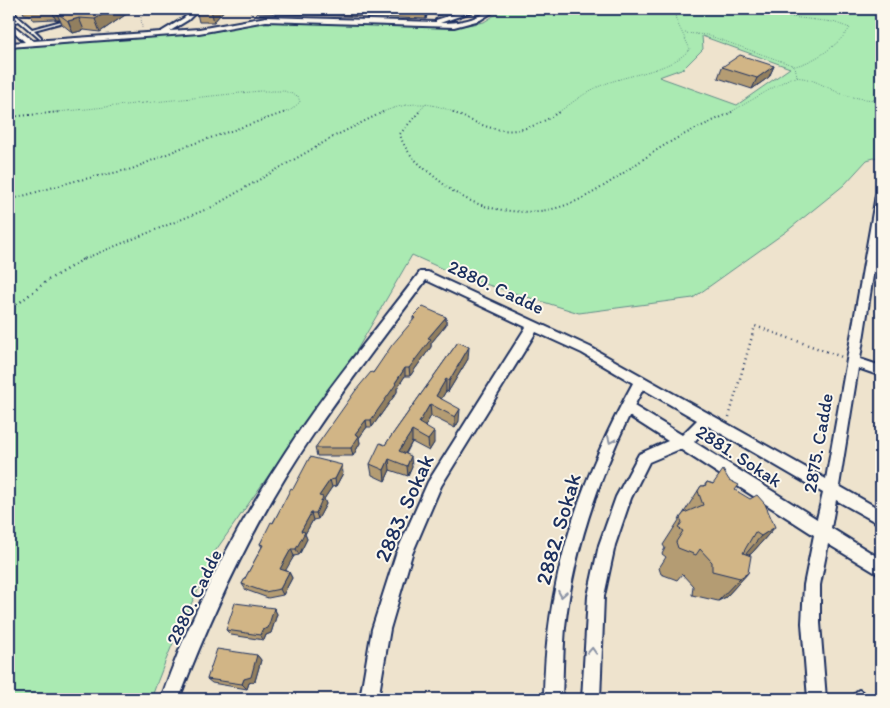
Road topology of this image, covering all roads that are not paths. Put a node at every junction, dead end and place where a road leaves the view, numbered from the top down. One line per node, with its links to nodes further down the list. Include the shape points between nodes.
1 (9, 9): 9 (lane)
2 (196, 9): 8 (street)
3 (454, 9): 6 (street)
4 (476, 9): 6 (street)
5 (495, 9): 11 (street, via 463,24)
6 (462, 13): 11 (street)
7 (74, 19): 12 (lane)
8 (186, 19): 13 (street, via 186,24); 14 (street)
9 (20, 20): 10 (lane); 12 (lane)
10 (9, 24): 16 (street)
11 (418, 24): 13 (street, via 266,18)
12 (31, 30): 15 (lane)
13 (194, 31): 14 (street)
14 (157, 34): 16 (street)
15 (40, 38)
16 (32, 44): 17 (street)
17 (9, 45)
18 (881, 195): 19 (street, 2875. Cadde)
19 (877, 241): 21 (street, 2875. Cadde)
20 (534, 325): 23 (street, 2880. Cadde); 31 (street, 2880. Cadde, via 424,275 304,436 271,489 213,596); 32 (street, 2883. Sokak, via 435,482 404,554 381,629)
21 (852, 361): 22 (street); 27 (street, 2875. Cadde)
22 (881, 371)
23 (641, 381): 24 (street, 2882. Sokak); 25 (street, 2880. Cadde)
24 (627, 408): 26 (street, 2881. Sokak); 33 (street, 2882. Sokak, one-way to 33, via 590,492 566,569 558,616)
25 (706, 419): 26 (street, via 691,437); 27 (street, 2880. Cadde)
26 (682, 442): 29 (street, 2881. Sokak); 34 (street, one-way to 26, via 596,596 607,544 624,497 644,458)
27 (831, 490): 28 (street, 2880. Cadde); 29 (street, 2875. Cadde)
28 (881, 518)
29 (822, 532): 30 (street, 2881. Sokak); 35 (street, 2875. Cadde, via 812,585 811,623)
30 (881, 568)
31 (170, 699)
32 (369, 699)
33 (553, 699)
34 (590, 699)
35 (817, 699)

